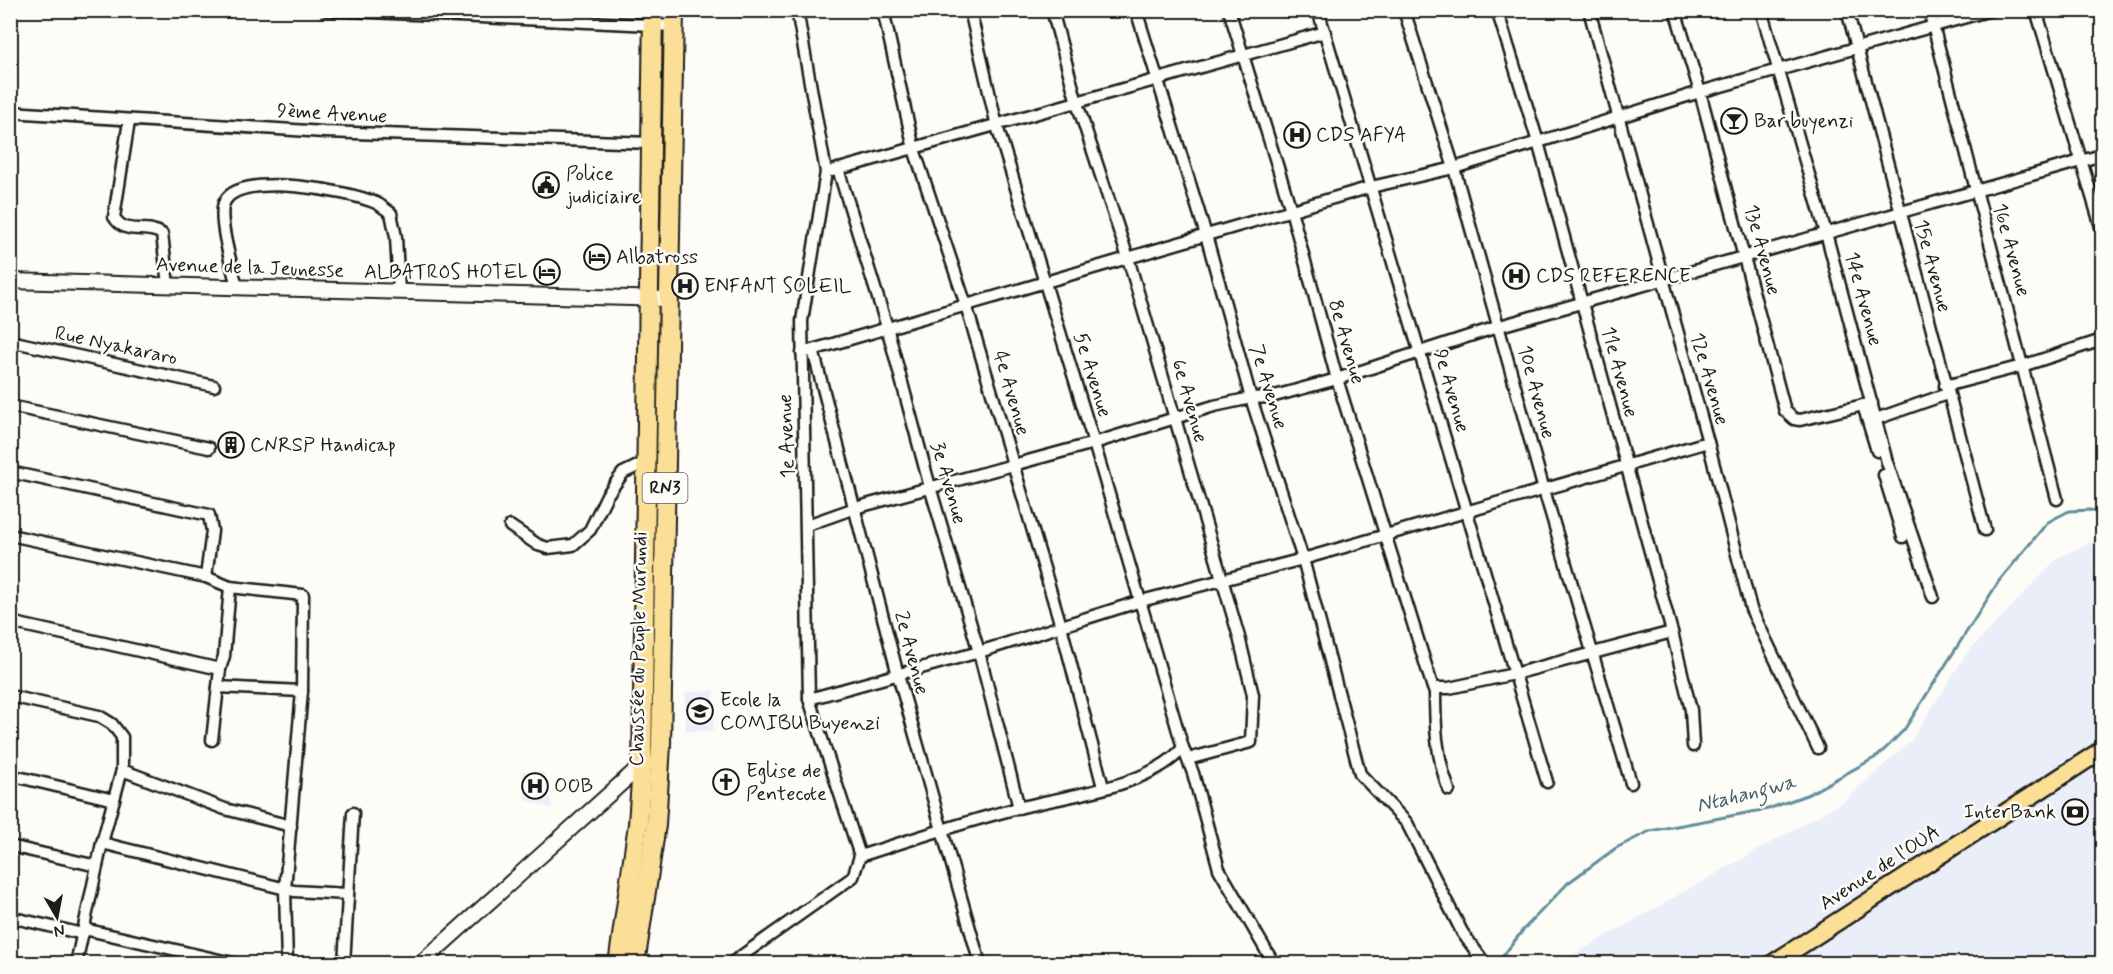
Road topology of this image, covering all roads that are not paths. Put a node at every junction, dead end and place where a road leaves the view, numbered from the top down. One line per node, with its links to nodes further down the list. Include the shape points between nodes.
1 (326, 10): 18 (street)
2 (797, 10): 39 (street, 1e Avenue)
3 (883, 10): 34 (street, 4e Avenue)
4 (970, 10): 31 (street, 5e Avenue)
5 (1052, 10): 27 (street, 6e Avenue)
6 (1136, 10): 25 (street, 7e Avenue)
7 (1229, 10): 23 (street, 8e Avenue)
8 (1318, 10): 21 (street, 9e Avenue)
9 (1404, 10): 37 (street, 10e Avenue)
10 (1497, 10): 32 (street, 11e Avenue)
11 (1589, 10): 29 (street, 12e Avenue)
12 (1674, 10): 26 (street, 13e Avenue)
13 (1761, 10): 24 (street, 14e Avenue)
14 (1847, 10): 22 (street, 15e Avenue)
15 (1929, 10): 20 (street, 16e Avenue)
16 (1991, 10): 20 (street)
17 (2036, 10): 36 (street)
18 (653, 18): 19 (street); 33 (highway, Chaussée du Peuple Murundi / RN3)
19 (674, 18): 56 (highway, Chaussée du Peuple Murundi / RN3)
20 (1933, 27): 22 (street); 41 (street, 16e Avenue)
21 (1325, 32): 23 (street); 40 (street, 9e Avenue)
22 (1857, 48): 24 (street); 43 (street, 15e Avenue)
23 (1243, 56): 25 (street); 42 (street, 8e Avenue)
24 (1778, 70): 26 (street); 45 (street, 14e Avenue)
25 (1156, 81): 27 (street); 46 (street, 7e Avenue)
26 (1700, 92): 29 (street); 47 (street, 13e Avenue)
27 (1077, 103): 31 (street); 48 (street, 6e Avenue)
28 (10, 112): 30 (street, 9ème Avenue)
29 (1621, 117): 32 (street); 49 (street, 12e Avenue)
30 (129, 121): 33 (street, 9ème Avenue); 52 (street, via 114,218 126,229 155,229 162,234)
31 (997, 126): 34 (street); 50 (street, 5e Avenue)
32 (1538, 142): 37 (street); 57 (street, 11e Avenue)
33 (652, 143): 55 (highway, Chaussée du Peuple Murundi / RN3)
34 (914, 149): 38 (street); 58 (street, 4e Avenue)
35 (2103, 155): 36 (street)
36 (2081, 161): 41 (street); 44 (street)
37 (1454, 168): 40 (street); 59 (street, 10e Avenue)
38 (838, 169): 39 (street); 60 (street, 3e Avenue)
39 (826, 172): 63 (street, 1e Avenue, via 801,321)
40 (1371, 187): 42 (street); 64 (street, 9e Avenue)
41 (1977, 191): 43 (street); 65 (street, 16e Avenue)
42 (1292, 210): 46 (street); 66 (street, 8e Avenue)
43 (1900, 212): 45 (street); 68 (street, 15e Avenue)
44 (2103, 230)
45 (1826, 233): 47 (street); 70 (street, 14e Avenue)
46 (1206, 235): 48 (street); 69 (street, 7e Avenue)
47 (1745, 256): 49 (street); 70 (street, 13e Avenue, via 1785,411 1800,420)
48 (1128, 258): 50 (street); 72 (street, 6e Avenue)
49 (1663, 280): 57 (street); 74 (street, 12e Avenue)
50 (1046, 281): 58 (street); 75 (street, 5e Avenue)
51 (10, 282): 52 (street, Avenue de la Jeunesse)
52 (168, 285): 53 (street, Avenue de la Jeunesse)
53 (237, 287): 54 (street, Avenue de la Jeunesse); 54 (street, via 221,213 225,200 234,192 253,186 287,185 341,193 376,203 391,213)
54 (399, 292): 55 (street, Avenue de la Jeunesse)
55 (648, 299): 56 (street, Avenue de la Jeunesse); 77 (highway, Chaussée du Peuple Murundi / RN3)
56 (668, 299): 112 (highway, Chaussée du Peuple Murundi / RN3)
57 (1582, 304): 59 (street); 79 (street, 11e Avenue)
58 (966, 305): 60 (street); 78 (street, 4e Avenue)
59 (1500, 326): 64 (street); 82 (street, 10e Avenue)
60 (887, 327): 63 (street); 81 (street, 3e Avenue)
61 (2103, 340): 65 (street)
62 (10, 341): 67 (street, Rue Nyakararo)
63 (807, 351): 84 (street, 2e Avenue); 86 (street, 1e Avenue)
64 (1420, 352): 66 (street); 85 (street, 9e Avenue)
65 (2022, 366): 68 (street); 83 (street, 16e Avenue)
66 (1337, 379): 69 (street, via 1271,397); 90 (street, 8e Avenue)
67 (214, 386)
68 (1946, 390): 73 (street); 88 (street, 15e Avenue)
69 (1251, 398): 72 (street); 92 (street, 7e Avenue)
70 (1868, 404): 73 (street, 14e Avenue); 91 (street)
71 (10, 406): 76 (street)
72 (1175, 417): 75 (street); 94 (street, 6e Avenue)
73 (1876, 419): 96 (street, 14e Avenue)
74 (1708, 442): 79 (street); 115 (street, 12e Avenue, via 1751,609)
75 (1094, 443): 78 (street); 97 (street, 5e Avenue)
76 (209, 448)
77 (646, 462): 87 (street, via 623,473 590,530 573,545 538,545); 118 (highway, Chaussée du Peuple Murundi / RN3)
78 (1012, 464): 81 (street); 99 (street, 4e Avenue)
79 (1625, 465): 82 (street); 100 (street, 11e Avenue)
80 (10, 472): 93 (street, via 209,515 212,531)
81 (930, 487): 84 (street); 101 (street, 3e Avenue)
82 (1544, 490): 85 (street); 102 (street, 10e Avenue)
83 (2057, 499)
84 (855, 508): 86 (street); 105 (street, 2e Avenue)
85 (1466, 511): 90 (street); 104 (street, 9e Avenue)
86 (807, 525): 110 (street, 1e Avenue)
87 (510, 526)
88 (1985, 531)
89 (10, 535): 93 (street)
90 (1384, 536): 92 (street); 106 (street, 8e Avenue)
91 (1903, 537)
92 (1303, 559): 94 (street); 138 (street, 7e Avenue, via 1360,774 1407,823 1448,907)
93 (206, 577): 95 (street)
94 (1223, 580): 97 (street); 117 (street, 6e Avenue, via 1253,695 1253,739 1249,744)
95 (230, 587): 103 (street); 108 (street, via 303,595)
96 (1933, 597)
97 (1141, 601): 99 (street); 114 (street, 5e Avenue)
98 (10, 622): 103 (street)
99 (1061, 626): 101 (street); 123 (street, 4e Avenue)
100 (1672, 632): 102 (street); 113 (street, 11e Avenue, via 1691,710)
101 (979, 652): 105 (street); 126 (street, 3e Avenue)
102 (1593, 654): 104 (street); 122 (street, 10e Avenue)
103 (220, 669): 107 (street)
104 (1514, 674): 106 (street); 121 (street, 9e Avenue)
105 (898, 675): 110 (street); 129 (street, 2e Avenue)
106 (1433, 686): 124 (street, 8e Avenue, via 1436,742)
107 (218, 687): 108 (street); 111 (street)
108 (302, 691): 128 (street)
109 (10, 696): 119 (street, via 99,716 112,724 122,737)
110 (809, 699): 132 (street, 1e Avenue)
111 (212, 740)
112 (661, 745): 118 (street); 145 (highway, Chaussée du Peuple Murundi / RN3, via 656,825)
113 (1693, 746)
114 (1183, 748): 117 (street); 123 (street, via 1147,774)
115 (1818, 748)
116 (2103, 750): 149 (main road, Avenue de l'OUA)
117 (1188, 759): 148 (street, via 1219,868)
118 (642, 766): 143 (street); 144 (highway, Chaussée du Peuple Murundi / RN3, via 638,824)
119 (122, 770): 125 (street); 128 (street, via 225,809)
120 (10, 775): 125 (street)
121 (1547, 783)
122 (1632, 783)
123 (1103, 787): 126 (street)
124 (1449, 790)
125 (114, 800): 130 (street)
126 (1019, 808): 129 (street)
127 (352, 813): 135 (street)
128 (291, 826): 134 (street)
129 (942, 830): 132 (street); 147 (street, 2e Avenue)
130 (102, 843): 133 (street); 134 (street)
131 (10, 846): 133 (street)
132 (860, 856): 146 (street, via 853,877)
133 (97, 866): 137 (street)
134 (285, 889): 135 (street); 141 (street)
135 (346, 894): 142 (street)
136 (10, 916): 137 (street)
137 (83, 931): 139 (street); 140 (street)
138 (1483, 961)
139 (76, 963)
140 (237, 963)
141 (287, 963)
142 (344, 963)
143 (420, 963)
144 (618, 963)
145 (635, 963)
146 (730, 963)
147 (980, 963)
148 (1274, 963)
149 (1772, 963)

